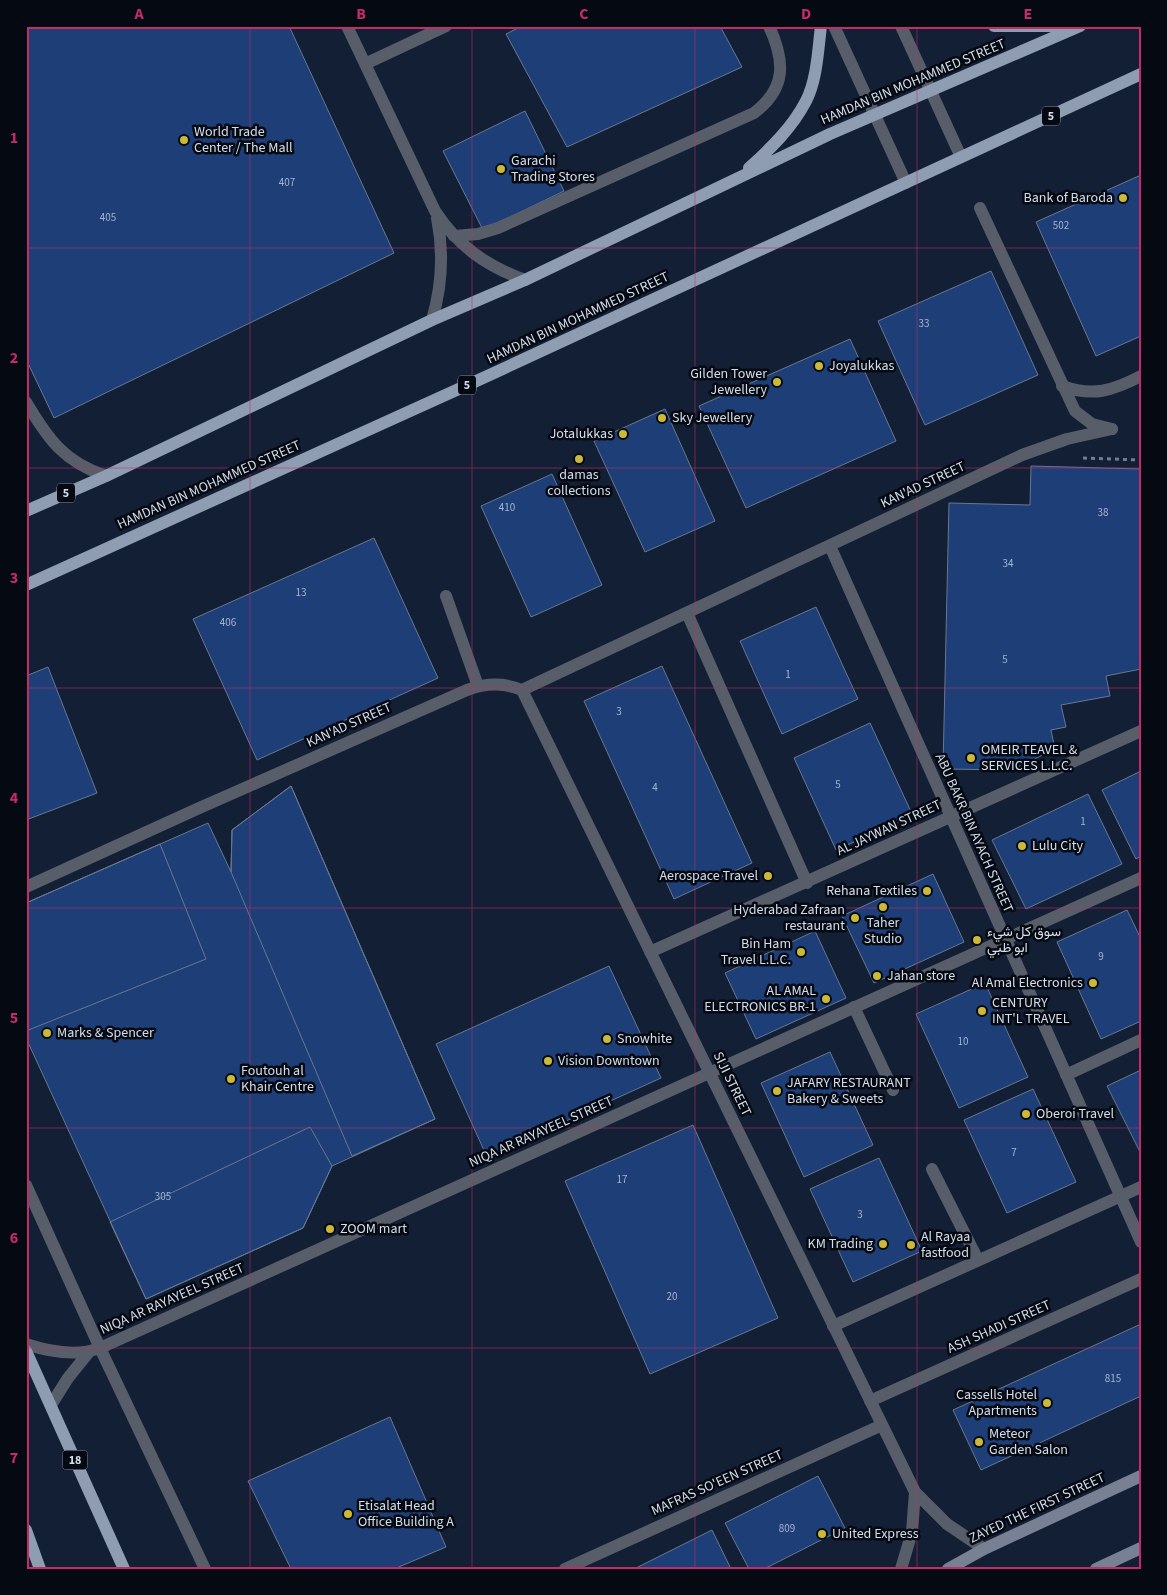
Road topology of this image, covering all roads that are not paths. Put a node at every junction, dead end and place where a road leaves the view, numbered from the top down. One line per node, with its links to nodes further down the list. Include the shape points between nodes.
1 (347, 26): 10 (street)
2 (446, 26): 10 (street)
3 (769, 26): 19 (street, via 779,48 781,73 772,96 754,113 498,228)
4 (821, 26): 15 (main road, via 806,101 780,139)
5 (834, 26): 13 (street)
6 (901, 26): 12 (street)
7 (994, 26): 8 (main road)
8 (1062, 26)
9 (1080, 26): 12 (main road, HAMDAN BIN MOHAMMED STREET / 5)
10 (365, 64): 18 (street)
11 (1141, 74): 14 (main road, HAMDAN BIN MOHAMMED STREET / 5)
12 (930, 89): 13 (main road, HAMDAN BIN MOHAMMED STREET / 5); 14 (street)
13 (875, 114): 15 (main road, HAMDAN BIN MOHAMMED STREET / 5); 16 (street)
14 (962, 157): 16 (main road, HAMDAN BIN MOHAMMED STREET / 5)
15 (740, 176): 20 (main road, HAMDAN BIN MOHAMMED STREET / 5)
16 (906, 183): 28 (main road, HAMDAN BIN MOHAMMED STREET / 5)
17 (980, 208): 23 (street, KAN'AD STREET)
18 (435, 211): 19 (street); 21 (street, via 442,277)
19 (454, 236): 20 (street, via 486,263)
20 (525, 280): 21 (main road, HAMDAN BIN MOHAMMED STREET / 5)
21 (432, 320): 25 (main road, HAMDAN BIN MOHAMMED STREET / 5)
22 (1141, 376): 23 (street, via 1104,392 1077,392)
23 (1062, 386): 27 (street, KAN'AD STREET, via 1075,411 1092,424 1112,429 1068,439 1022,455)
24 (26, 402): 25 (street, via 48,438 60,450 89,470)
25 (106, 476): 26 (main road, HAMDAN BIN MOHAMMED STREET / 5)
26 (26, 511)
27 (830, 546): 30 (street, KAN'AD STREET); 34 (street, ABU BAKR BIN AYACH STREET)
28 (26, 585)
29 (446, 596): 31 (street)
30 (687, 613): 32 (street, KAN'AD STREET); 36 (street)
31 (478, 686): 32 (street, KAN'AD STREET, via 509,684); 37 (street, KAN'AD STREET)
32 (522, 690): 39 (street, SIJI STREET)
33 (1141, 731): 34 (street, AL JAYWAN STREET)
34 (950, 816): 36 (street, AL JAYWAN STREET); 38 (street, ABU BAKR BIN AYACH STREET)
35 (1141, 878): 38 (street, NIQA AR RAYAYEEL STREET)
36 (807, 883): 39 (street, AL JAYWAN STREET)
37 (26, 887)
38 (1005, 939): 40 (street, NIQA AR RAYAYEEL STREET); 43 (street, ABU BAKR BIN AYACH STREET)
39 (650, 952): 42 (street, SIJI STREET)
40 (854, 1007): 42 (street, NIQA AR RAYAYEEL STREET); 44 (street)
41 (1141, 1040): 43 (street)
42 (709, 1073): 52 (street, SIJI STREET); 55 (street, NIQA AR RAYAYEEL STREET)
43 (1066, 1075): 48 (street, ABU BAKR BIN AYACH STREET)
44 (893, 1090)
45 (932, 1169): 50 (street)
46 (26, 1185): 55 (street)
47 (1141, 1187): 48 (street)
48 (1120, 1196): 49 (street, ABU BAKR BIN AYACH STREET); 50 (street)
49 (1141, 1242)
50 (978, 1260): 52 (street)
51 (1141, 1279): 56 (street, ASH SHADI STREET)
52 (833, 1326): 56 (street, SIJI STREET)
53 (26, 1344): 55 (street, NIQA AR RAYAYEEL STREET, via 55,1351)
54 (26, 1350): 57 (main road, 18)
55 (94, 1350): 57 (street, NIQA AR RAYAYEEL STREET, via 68,1378); 66 (street)
56 (870, 1402): 58 (street, SIJI STREET)
57 (51, 1405): 65 (main road, 18)
58 (882, 1425): 60 (street, SIJI STREET); 67 (street, MAFRAS SO'EEN STREET)
59 (1141, 1476): 63 (main road, ZAYED THE FIRST STREET)
60 (914, 1492): 63 (street, SIJI STREET, via 947,1524); 68 (street, SIJI STREET, via 912,1532)
61 (26, 1530): 64 (main road)
62 (1141, 1548): 70 (main road)
63 (984, 1549): 69 (main road, ZAYED THE FIRST STREET)
64 (40, 1569)
65 (124, 1569)
66 (205, 1569)
67 (565, 1569)
68 (901, 1569)
69 (948, 1569)
70 (1096, 1569)

